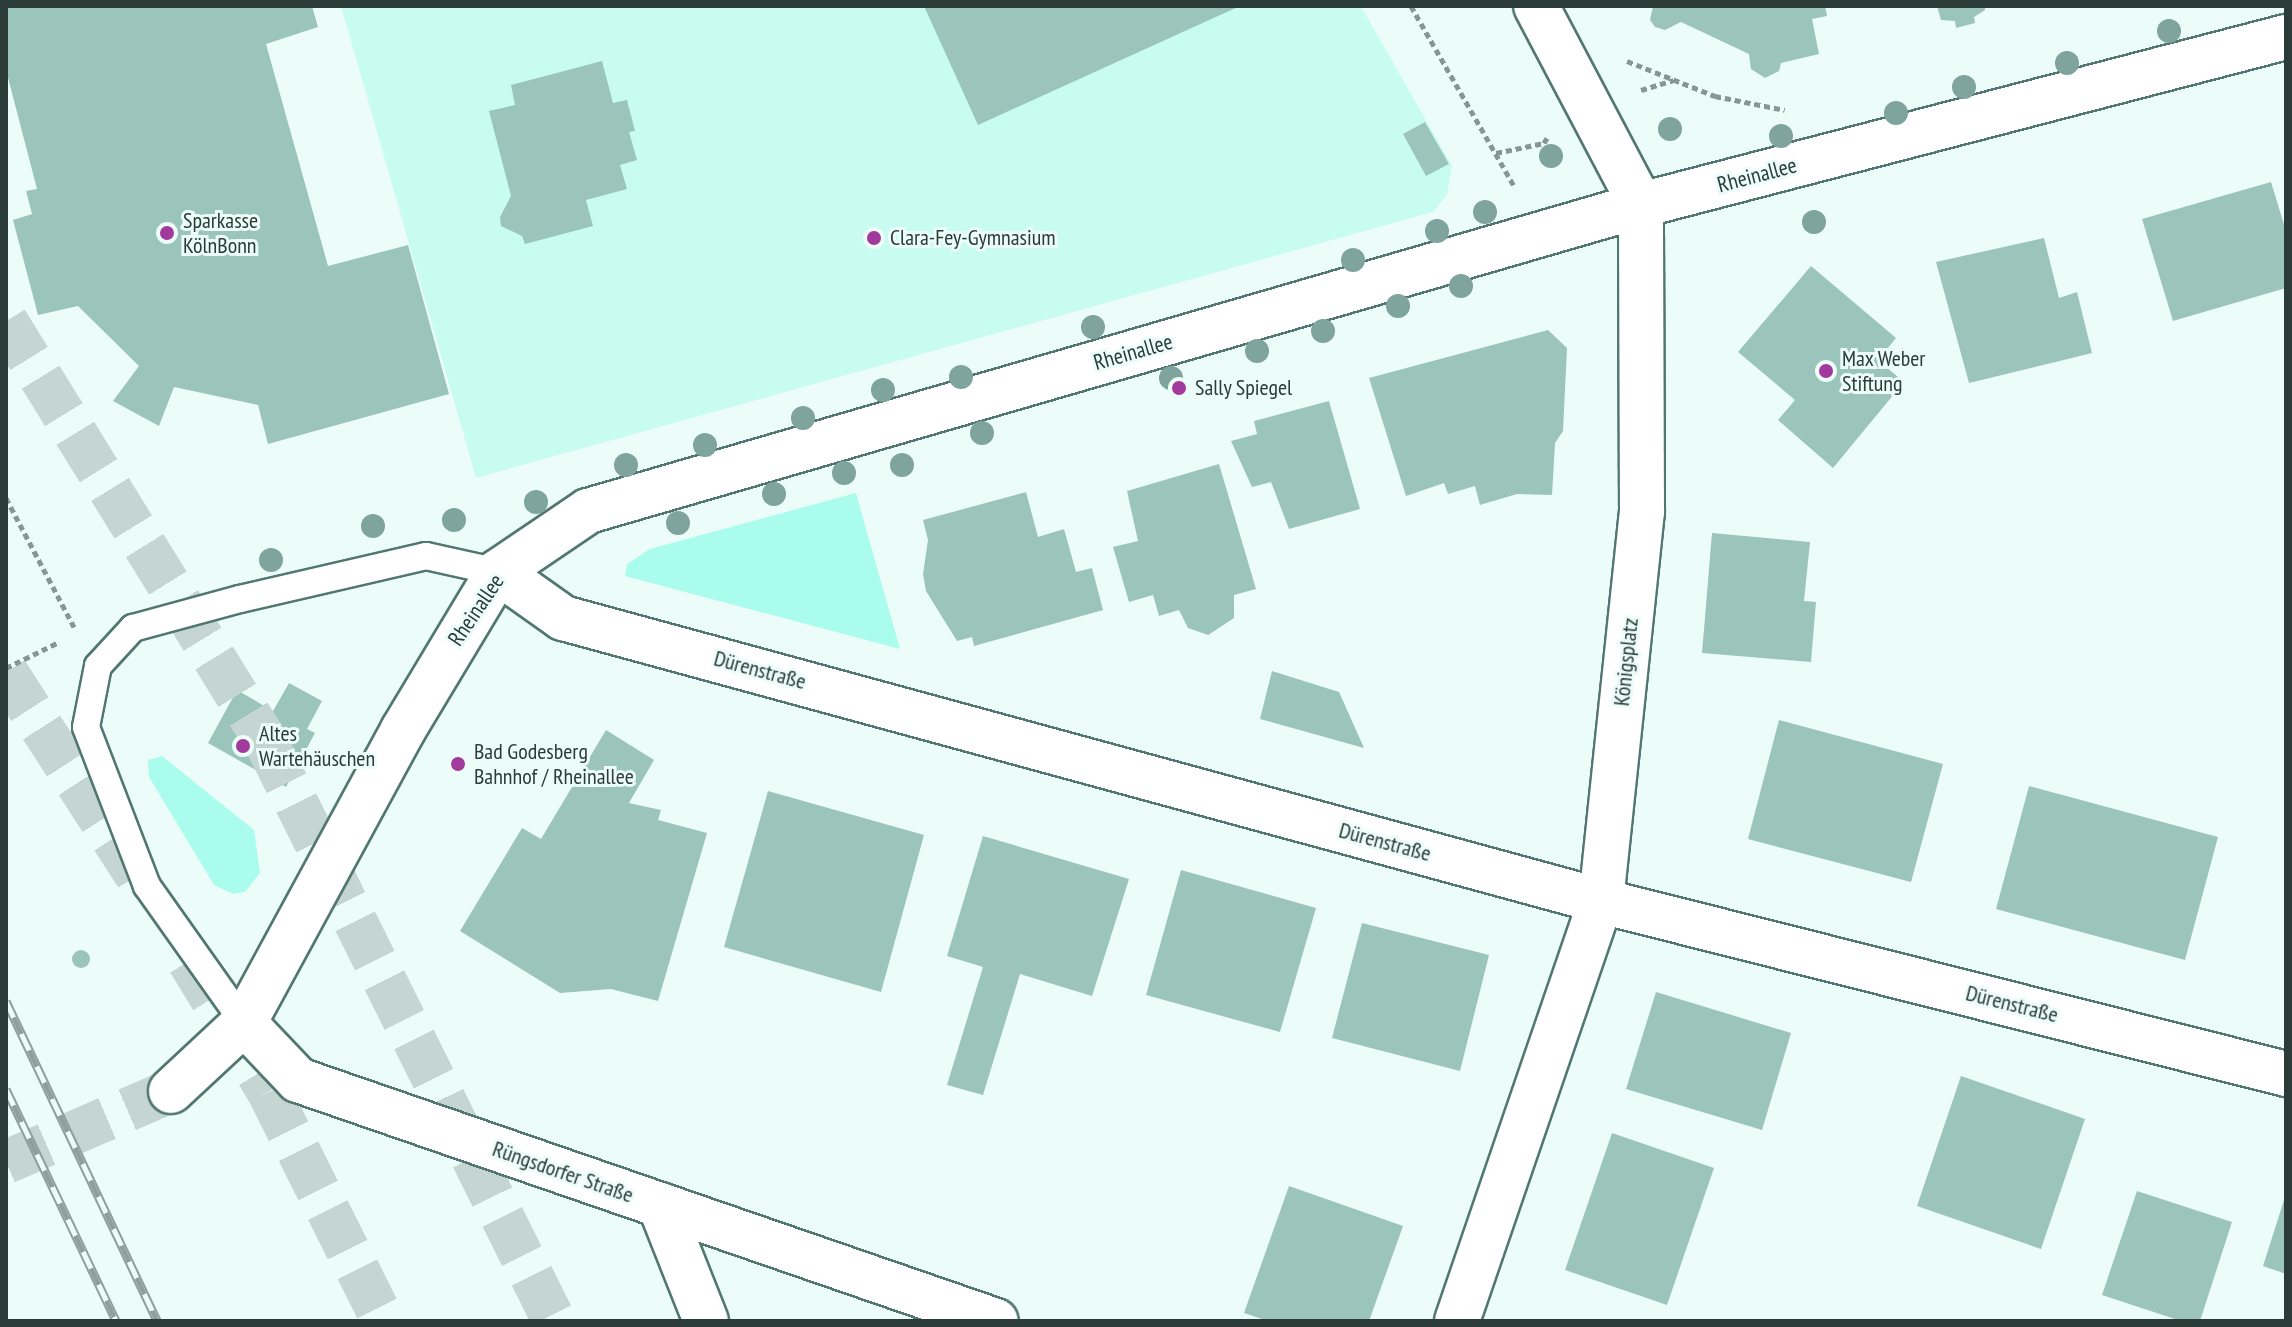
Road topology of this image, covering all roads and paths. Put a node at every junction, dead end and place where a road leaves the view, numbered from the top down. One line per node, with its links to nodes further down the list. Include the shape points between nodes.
1 (1411, 6): 7 (path, via 1512,180)
2 (1536, 6): 6 (street, Königsplatz)
3 (2286, 37): 6 (street, Rheinallee)
4 (1621, 58): 5 (path, via 1715,96)
5 (1802, 114)
6 (1641, 205): 7 (street, Rheinallee); 13 (street, Königsplatz, via 1646,323 1642,512)
7 (1537, 235): 9 (street, Rheinallee, via 588,511)
8 (6, 498): 10 (path)
9 (498, 572): 11 (lane, via 426,556 256,595 133,628); 13 (street, Dürenstraße, via 563,618); 14 (street, Rheinallee, via 403,730)
10 (77, 633): 11 (path); 12 (path)
11 (98, 666): 14 (lane, via 86,727 147,886)
12 (6, 668)
13 (1601, 901): 15 (street, Dürenstraße); 20 (street, Königsplatz)
14 (244, 1023): 16 (street); 17 (street, Rüngsdorfer Straße, via 298,1080)
15 (2286, 1074)
16 (171, 1091)
17 (660, 1205): 18 (street); 19 (street, Rüngsdorfer Straße)
18 (706, 1321)
19 (996, 1321)
20 (1457, 1321)

